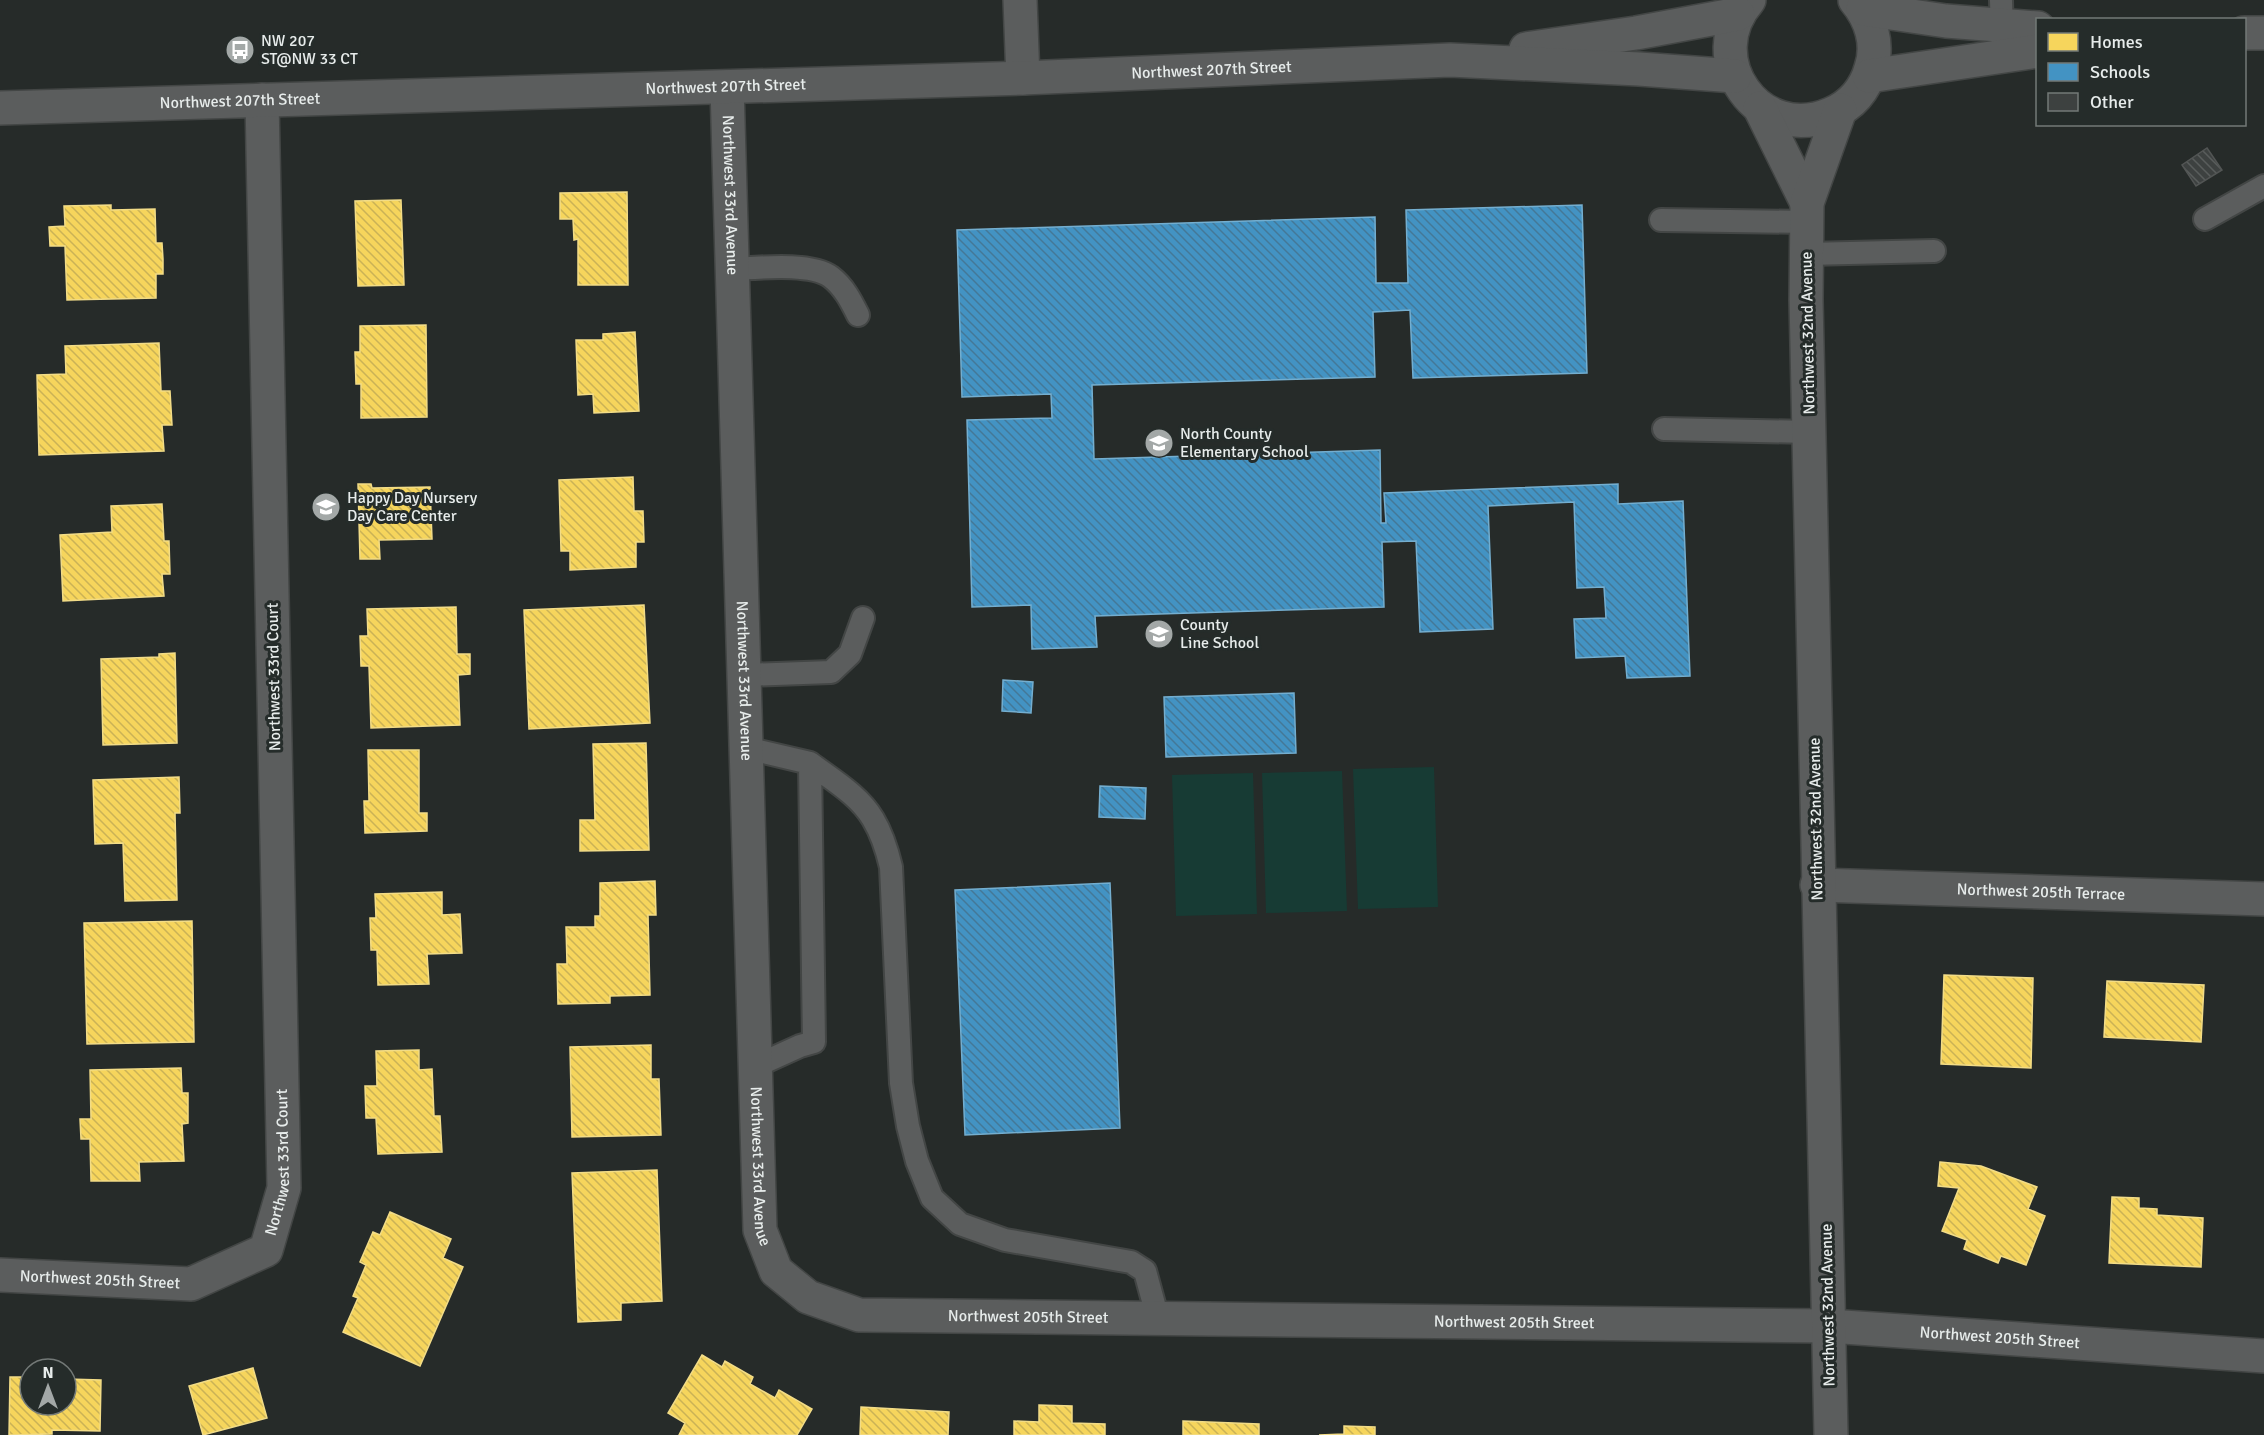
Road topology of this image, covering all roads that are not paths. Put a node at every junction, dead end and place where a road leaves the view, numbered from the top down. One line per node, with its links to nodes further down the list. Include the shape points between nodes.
1 (1020, 0): 12 (street)
2 (1859, 4): 4 (street); 11 (street, via 1874,41)
3 (1744, 7): 9 (street, Northwest 207th Street, via 1636,33); 10 (street, via 1732,29 1730,60)
4 (2002, 27): 5 (street); 8 (street); 11 (street)
5 (2036, 28)
6 (2246, 33): 7 (street)
7 (2264, 33)
8 (2036, 50)
9 (1450, 60): 10 (street, Northwest 207th Street); 12 (street, Northwest 207th Street)
10 (1735, 76): 16 (street)
11 (1869, 76): 17 (street, via 1852,101)
12 (1023, 78): 13 (street, Northwest 207th Street)
13 (727, 87): 14 (street, Northwest 207th Street); 23 (street, Northwest 33rd Avenue)
14 (262, 100): 15 (street, Northwest 207th Street); 34 (street, Northwest 33rd Court, via 284,1188)
15 (0, 108)
16 (1760, 108): 17 (street, via 1799,121); 21 (street, Northwest 32nd Avenue)
17 (1840, 110): 21 (street, Northwest 32nd Avenue)
18 (2264, 186): 19 (lane)
19 (2205, 219)
20 (1661, 220): 21 (lane)
21 (1807, 226): 22 (lane); 26 (street, Northwest 32nd Avenue)
22 (1934, 251)
23 (733, 269): 24 (lane, via 800,268 829,276 848,294); 28 (street, Northwest 33rd Avenue)
24 (858, 315)
25 (1664, 429): 26 (lane)
26 (1809, 432): 31 (street, Northwest 32nd Avenue)
27 (863, 618): 28 (lane, via 850,654 831,672)
28 (745, 675): 29 (street, Northwest 33rd Avenue)
29 (746, 748): 30 (lane); 33 (street, Northwest 33rd Avenue)
30 (810, 763): 33 (lane, via 814,1042); 37 (lane, via 851,794 872,817 889,858 901,1083 917,1161 932,1198 960,1224 1005,1240 1131,1262 1145,1271)
31 (1818, 885): 32 (street, Northwest 205th Terrace); 38 (street, Northwest 32nd Avenue)
32 (2264, 899)
33 (756, 1066): 35 (street, Northwest 33rd Avenue, via 760,1230)
34 (266, 1250): 36 (street, Northwest 205th Street, via 191,1284)
35 (776, 1271): 37 (street, Northwest 205th Street, via 808,1297 859,1315)
36 (0, 1275)
37 (1158, 1319): 38 (street, Northwest 205th Street)
38 (1829, 1326): 39 (street, Northwest 205th Street); 40 (street, Northwest 32nd Avenue)
39 (2264, 1356)
40 (1831, 1435)

